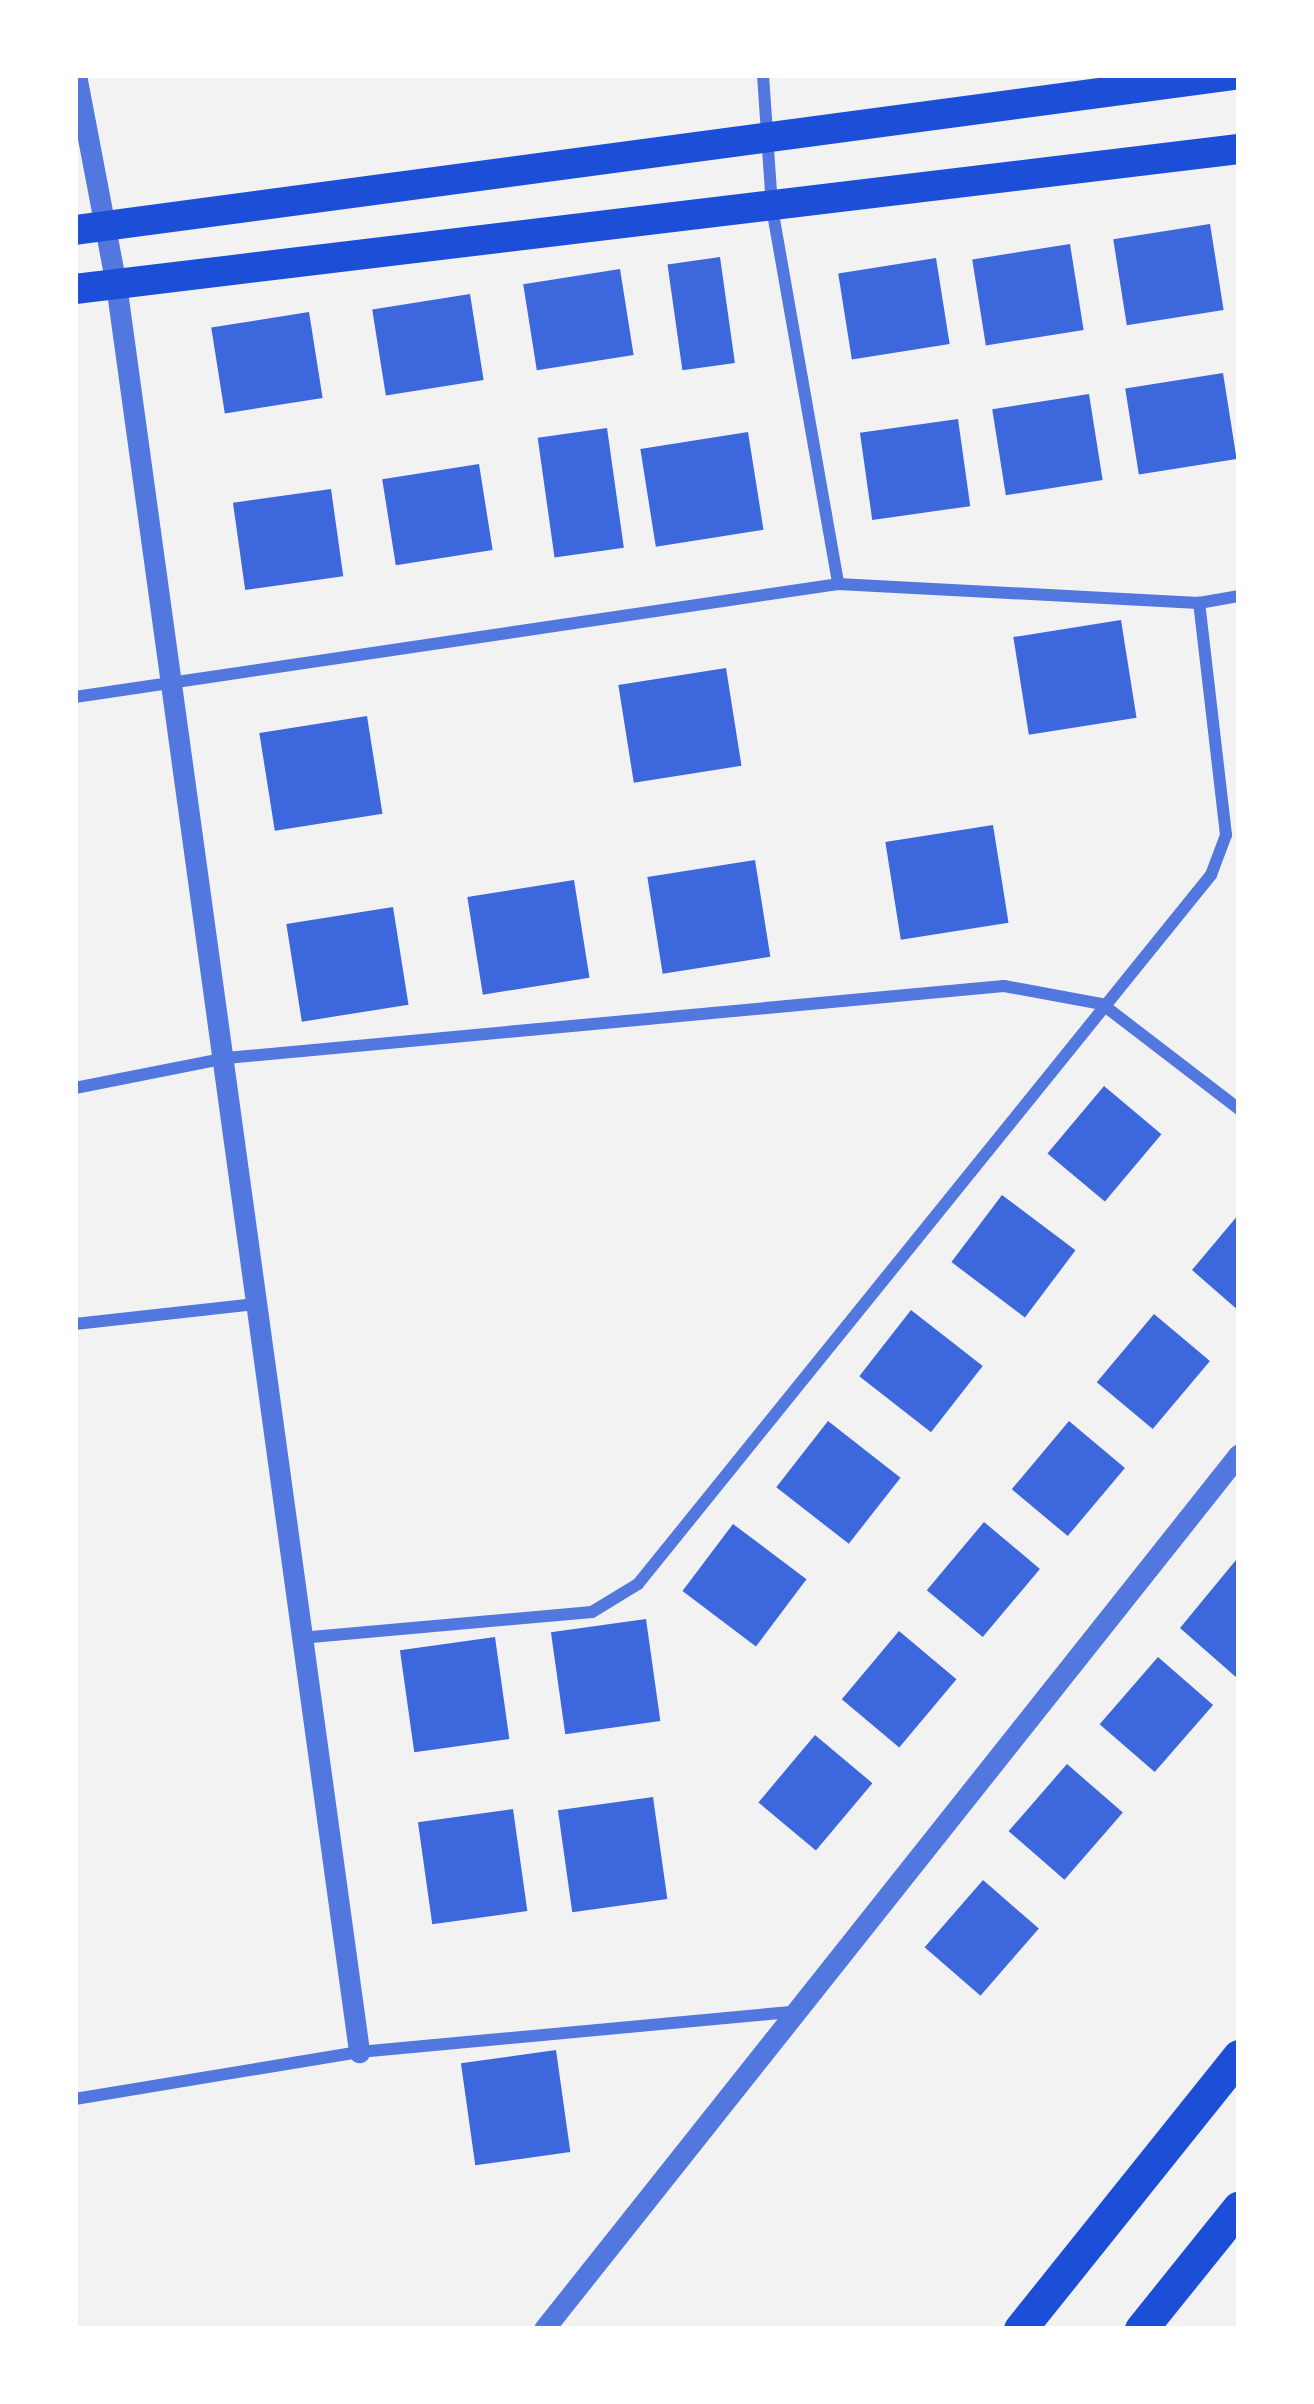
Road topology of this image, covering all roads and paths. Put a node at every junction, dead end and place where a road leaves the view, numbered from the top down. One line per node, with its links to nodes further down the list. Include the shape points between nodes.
1 (76, 75): 7 (street)
2 (763, 75): 4 (street)
3 (1234, 75): 4 (main road)
4 (773, 136): 6 (street); 7 (main road)
5 (1239, 148): 6 (main road)
6 (772, 208): 8 (main road); 10 (street)
7 (89, 228): 8 (street)
8 (116, 284): 9 (main road); 13 (street)
9 (75, 289)
10 (838, 584): 12 (street); 13 (street)
11 (1239, 596): 12 (street)
12 (1199, 603): 15 (street, via 1226,836 1210,875)
13 (168, 682): 14 (street); 16 (street)
14 (75, 697)
15 (1102, 1004): 16 (street, via 1004,986); 18 (street); 22 (street, via 638,1584 592,1612)
16 (226, 1058): 17 (street); 19 (street)
17 (75, 1088)
18 (1239, 1109)
19 (256, 1304): 20 (street); 22 (street)
20 (75, 1324)
21 (1239, 1454): 23 (street)
22 (297, 1639): 24 (street)
23 (798, 2011): 24 (street); 28 (street)
24 (359, 2052): 26 (street)
25 (1239, 2056): 29 (highway)
26 (75, 2098)
27 (1239, 2207): 30 (highway)
28 (544, 2329)
29 (1020, 2329)
30 (1141, 2329)

